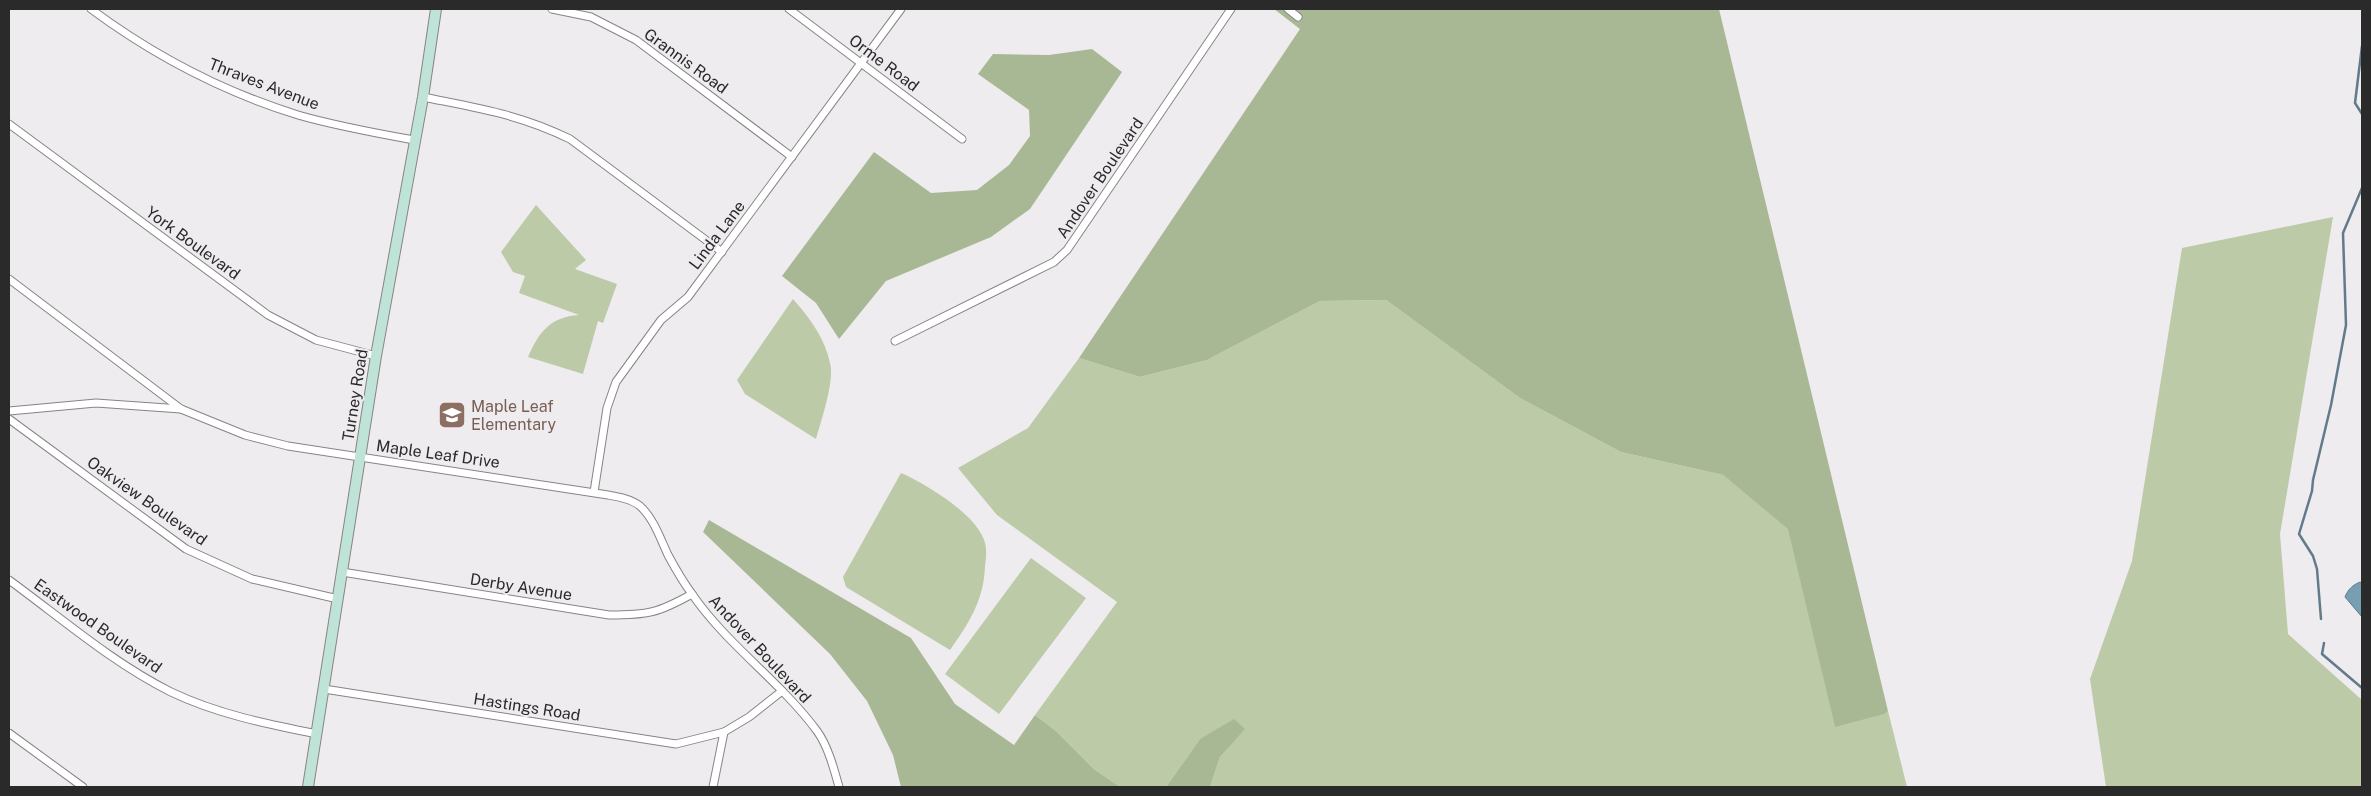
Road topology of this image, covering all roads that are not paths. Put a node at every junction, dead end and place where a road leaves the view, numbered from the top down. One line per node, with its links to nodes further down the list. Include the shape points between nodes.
1 (91, 9): 13 (street, Thraves Avenue, via 151,48 225,87 298,115)
2 (436, 9): 10 (main road, Turney Road)
3 (552, 9): 14 (street, Grannis Road, via 591,17 636,40)
4 (789, 9): 9 (street, Orme Road)
5 (901, 9): 9 (street, Linda Lane)
6 (1231, 9): 17 (street, Andover Boulevard, via 1067,250 1054,262)
7 (1288, 9): 8 (street)
8 (1298, 17)
9 (861, 62): 12 (street, Orme Road); 14 (street, Linda Lane)
10 (423, 97): 13 (main road, Turney Road); 15 (street, via 510,114 570,139)
11 (9, 124): 18 (street, York Boulevard, via 268,315 316,340)
12 (962, 139)
13 (414, 140): 18 (main road, Turney Road)
14 (792, 157): 15 (street, Linda Lane)
15 (722, 252): 23 (street, Linda Lane, via 688,297 660,320 616,382 607,408)
16 (9, 279): 19 (street, Maple Leaf Drive)
17 (895, 341)
18 (376, 356): 22 (main road, Turney Road)
19 (181, 409): 20 (street, via 96,404); 22 (street, Maple Leaf Drive, via 265,442)
20 (9, 411)
21 (9, 418): 28 (street, Oakview Boulevard, via 194,553 252,580)
22 (360, 457): 23 (street, Maple Leaf Drive); 25 (main road, Turney Road)
23 (594, 492): 24 (street, Maple Leaf Drive, via 627,499)
24 (640, 506): 27 (street, Andover Boulevard)
25 (342, 572): 27 (street, Derby Avenue, via 609,615 637,615 662,610); 28 (main road, Turney Road)
26 (9, 580): 33 (street, Eastwood Boulevard, via 127,666 172,692 230,715)
27 (692, 594): 30 (street, Andover Boulevard, via 720,629)
28 (338, 599): 29 (main road, Turney Road)
29 (324, 689): 31 (street, Hastings Road, via 676,744); 33 (main road, Turney Road)
30 (782, 691): 31 (street, Hastings Road); 37 (street, Andover Boulevard, via 818,732)
31 (724, 732): 36 (street)
32 (9, 733): 34 (street)
33 (316, 734): 35 (main road, Turney Road)
34 (84, 787)
35 (308, 787)
36 (713, 787)
37 (839, 787)

